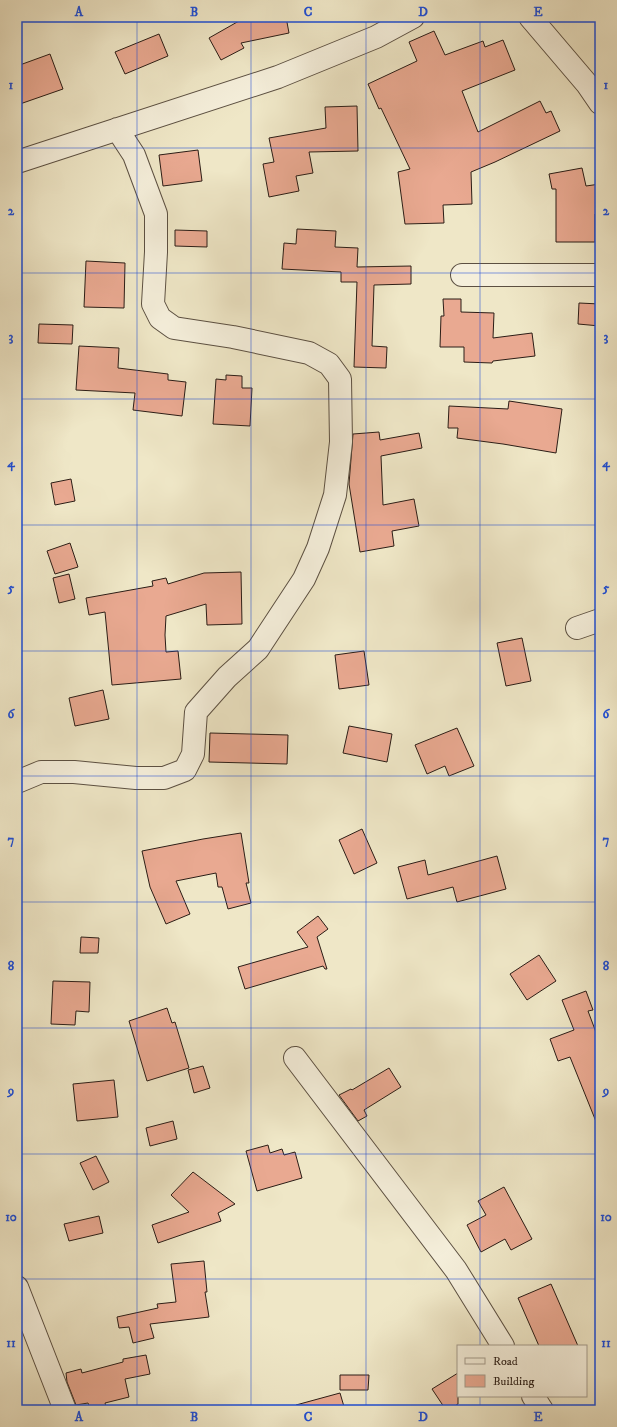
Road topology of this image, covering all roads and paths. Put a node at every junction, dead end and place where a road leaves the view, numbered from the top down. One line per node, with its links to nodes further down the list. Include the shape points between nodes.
1 (413, 17): 4 (street, via 376,37 278,77)
2 (532, 18): 3 (street)
3 (600, 103)
4 (117, 129): 5 (street); 10 (street, via 134,155 156,214 153,304 160,318 174,328 309,353 329,364 340,379 341,442 335,495 318,548 304,579 283,613 258,649 227,676 196,712 193,754 185,770 164,778 41,772)
5 (17, 162)
6 (462, 275): 7 (street)
7 (600, 275)
8 (600, 620): 9 (street)
9 (577, 628)
10 (17, 782)
11 (295, 1058): 13 (street, via 456,1270)
12 (17, 1287): 15 (street)
13 (502, 1345)
14 (534, 1397): 16 (street)
15 (65, 1410)
16 (542, 1410)

